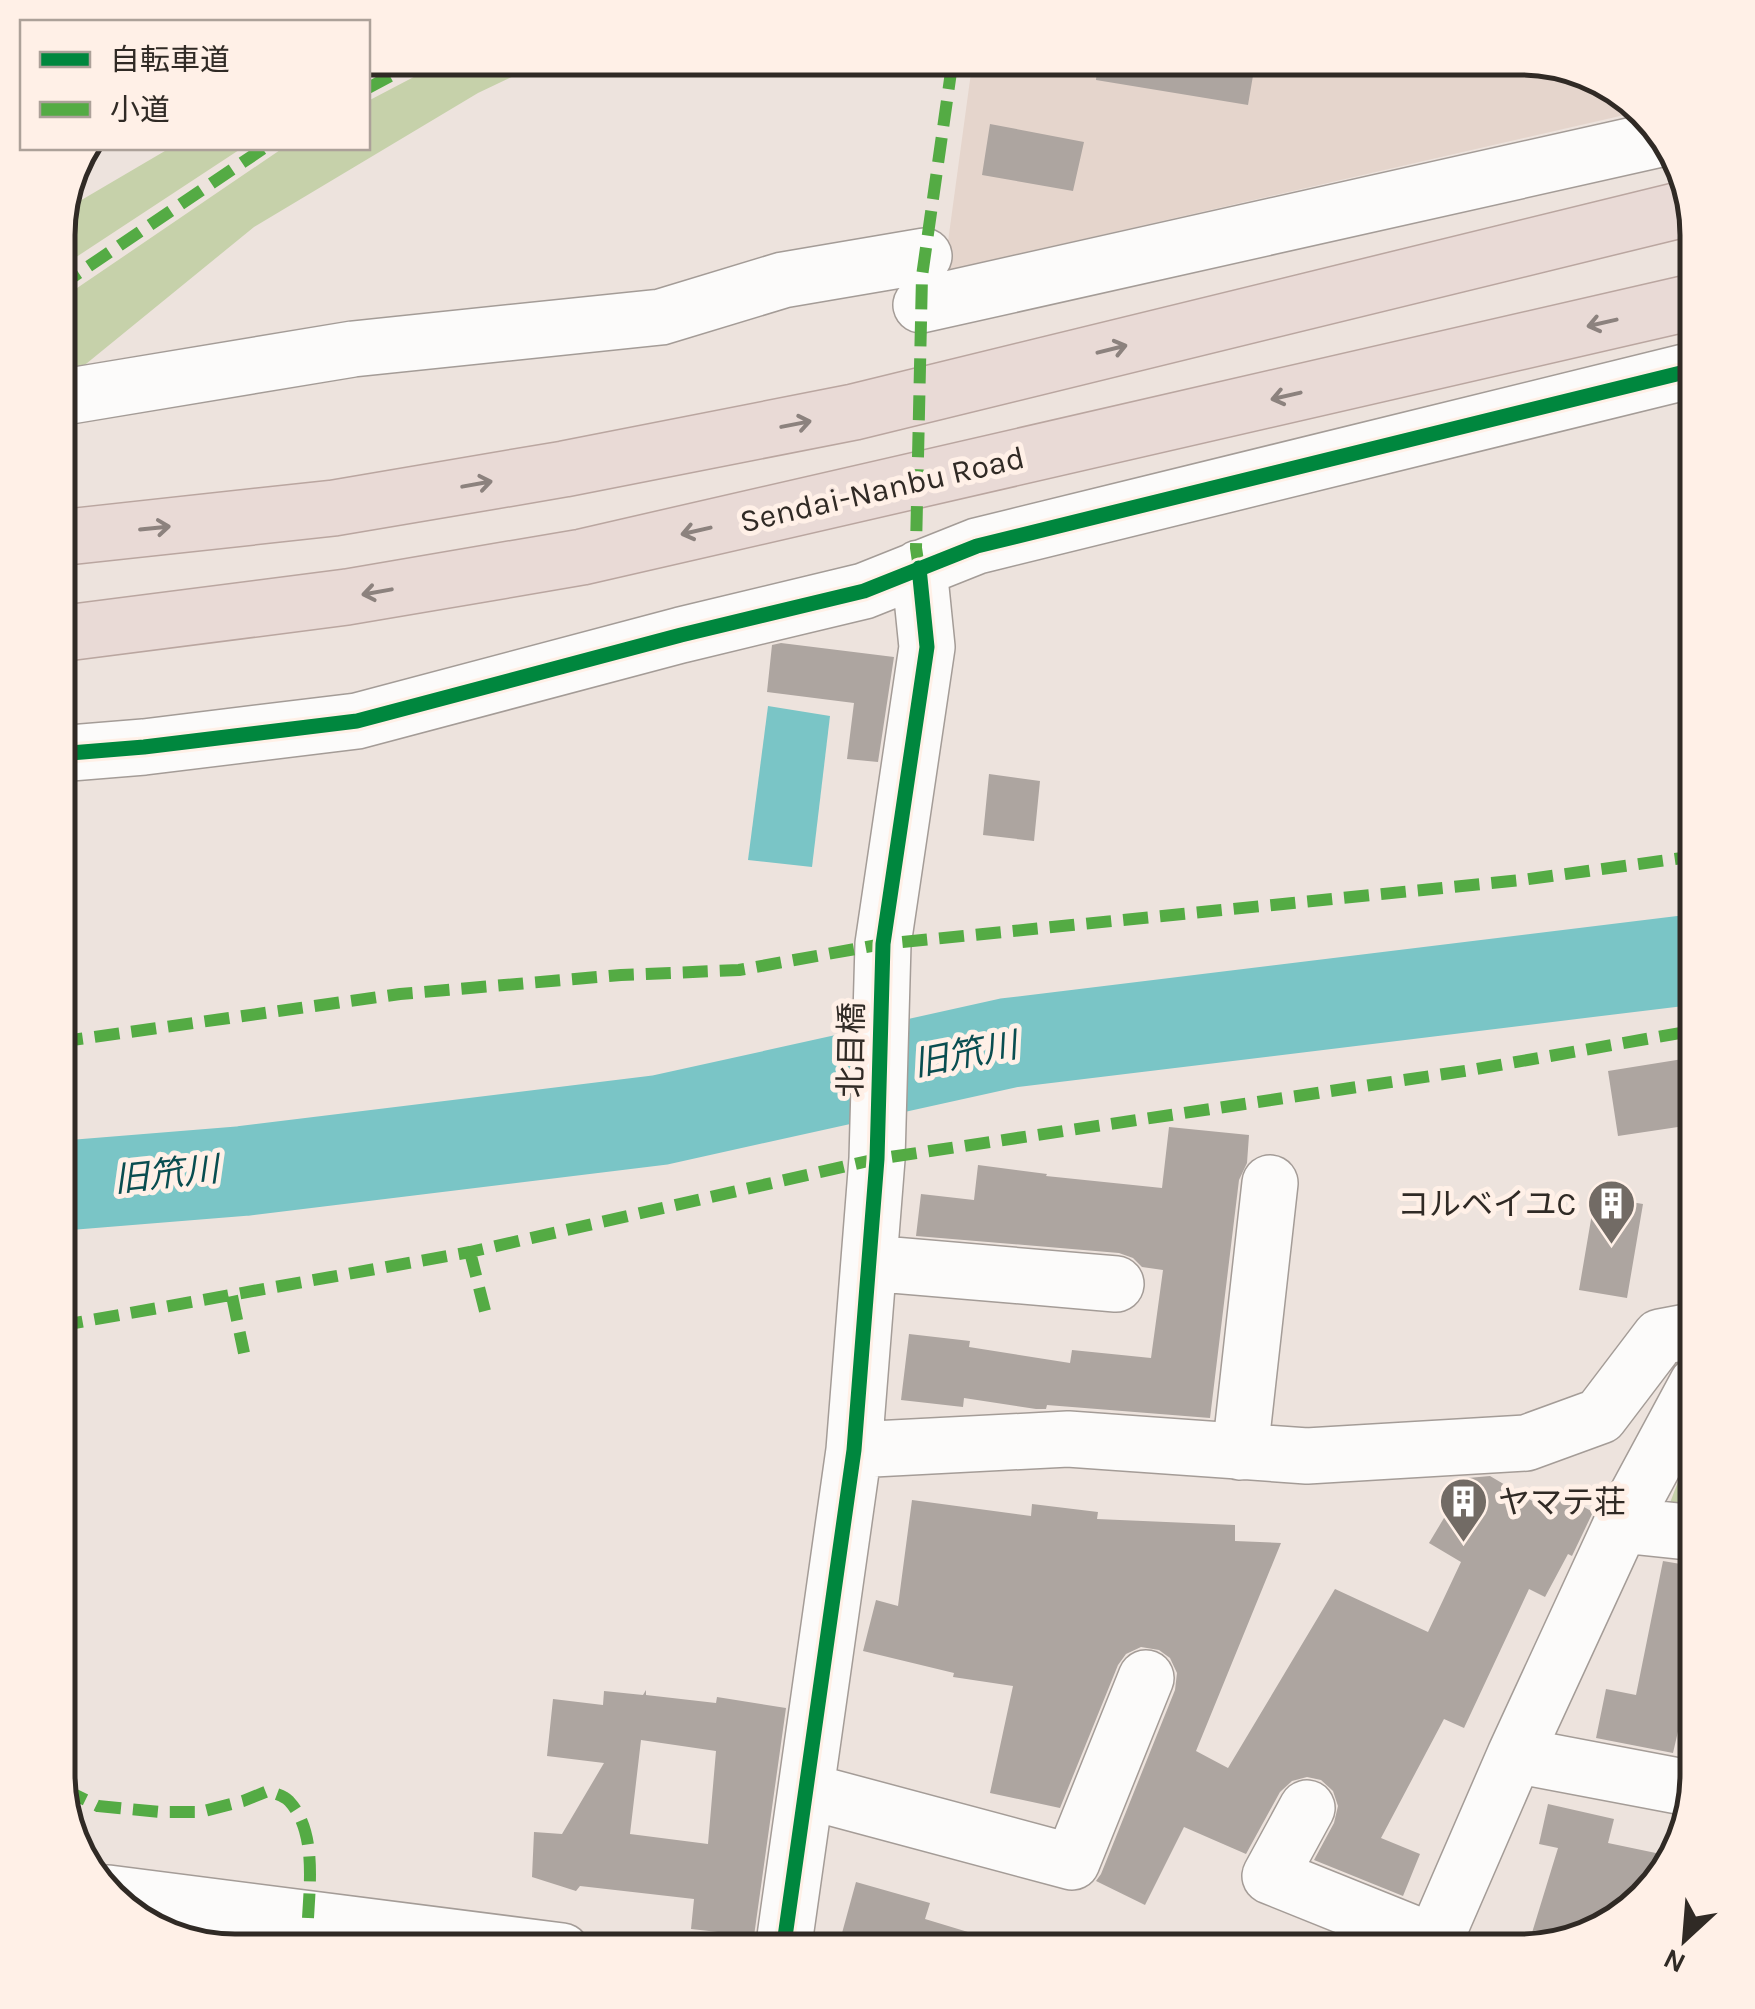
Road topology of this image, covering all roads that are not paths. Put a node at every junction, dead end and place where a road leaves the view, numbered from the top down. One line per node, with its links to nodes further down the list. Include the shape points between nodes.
1 (1649, 141): 5 (street, via 923,280 783,280 662,316 353,350)
2 (1678, 210): 6 (highway, one-way to 2, via 334,508 854,412)
3 (1680, 305): 8 (highway, Sendai-Nanbu Road, one-way to 8, via 582,557 347,597)
4 (1680, 373): 7 (street, via 977,546)
5 (75, 395)
6 (75, 536)
7 (918, 568): 9 (street, via 864,591 357,721); 11 (street, 北目橋, via 928,647 883,944)
8 (75, 632)
9 (75, 753)
10 (1270, 1182): 16 (street, via 1238,1270)
11 (869, 1263): 12 (street); 15 (street, 北目橋)
12 (1116, 1284)
13 (1680, 1334): 16 (street, via 1660,1338 1600,1416 1526,1442 1308,1456)
14 (1680, 1417): 17 (street)
15 (854, 1450): 16 (street, via 1068,1440); 22 (street, 北目橋)
16 (1240, 1452)
17 (1621, 1525): 18 (street); 20 (street)
18 (1680, 1531)
19 (1146, 1678): 22 (street, via 1072,1862)
20 (1515, 1755): 21 (street); 28 (street)
21 (1679, 1786)
22 (807, 1790): 26 (street, 北目橋)
23 (1306, 1808): 27 (street, via 1270,1876)
24 (132, 1896): 25 (street)
25 (423, 1934)
26 (786, 1934)
27 (1402, 1934)
28 (1438, 1934)

